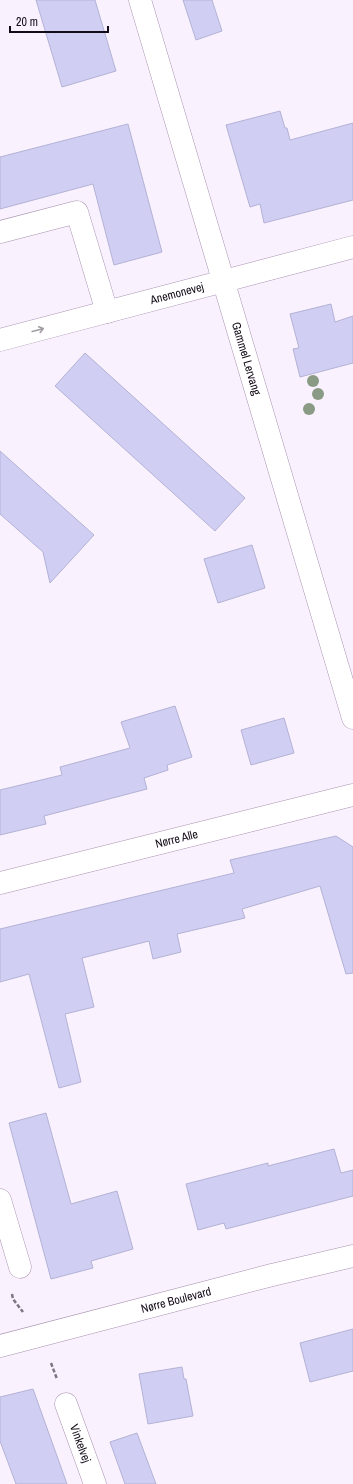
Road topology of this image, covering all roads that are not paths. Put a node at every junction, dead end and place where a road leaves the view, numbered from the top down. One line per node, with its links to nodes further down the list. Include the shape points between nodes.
1 (140, 0): 4 (street, Gammel Lervang)
2 (0, 232): 5 (street, via 77,212)
3 (353, 247): 4 (street, Anemonevej)
4 (223, 281): 5 (street, Anemonevej); 7 (street, Gammel Lervang)
5 (107, 312): 6 (street, Anemonevej, one-way to 5)
6 (0, 340)
7 (353, 718)
8 (353, 795): 9 (street, Nørre Alle)
9 (0, 883)
10 (0, 1200): 12 (street)
11 (353, 1256): 13 (street, Nørre Boulevard)
12 (20, 1266)
13 (0, 1346)
14 (66, 1404): 15 (street, Vinkelvej)
15 (95, 1484)

